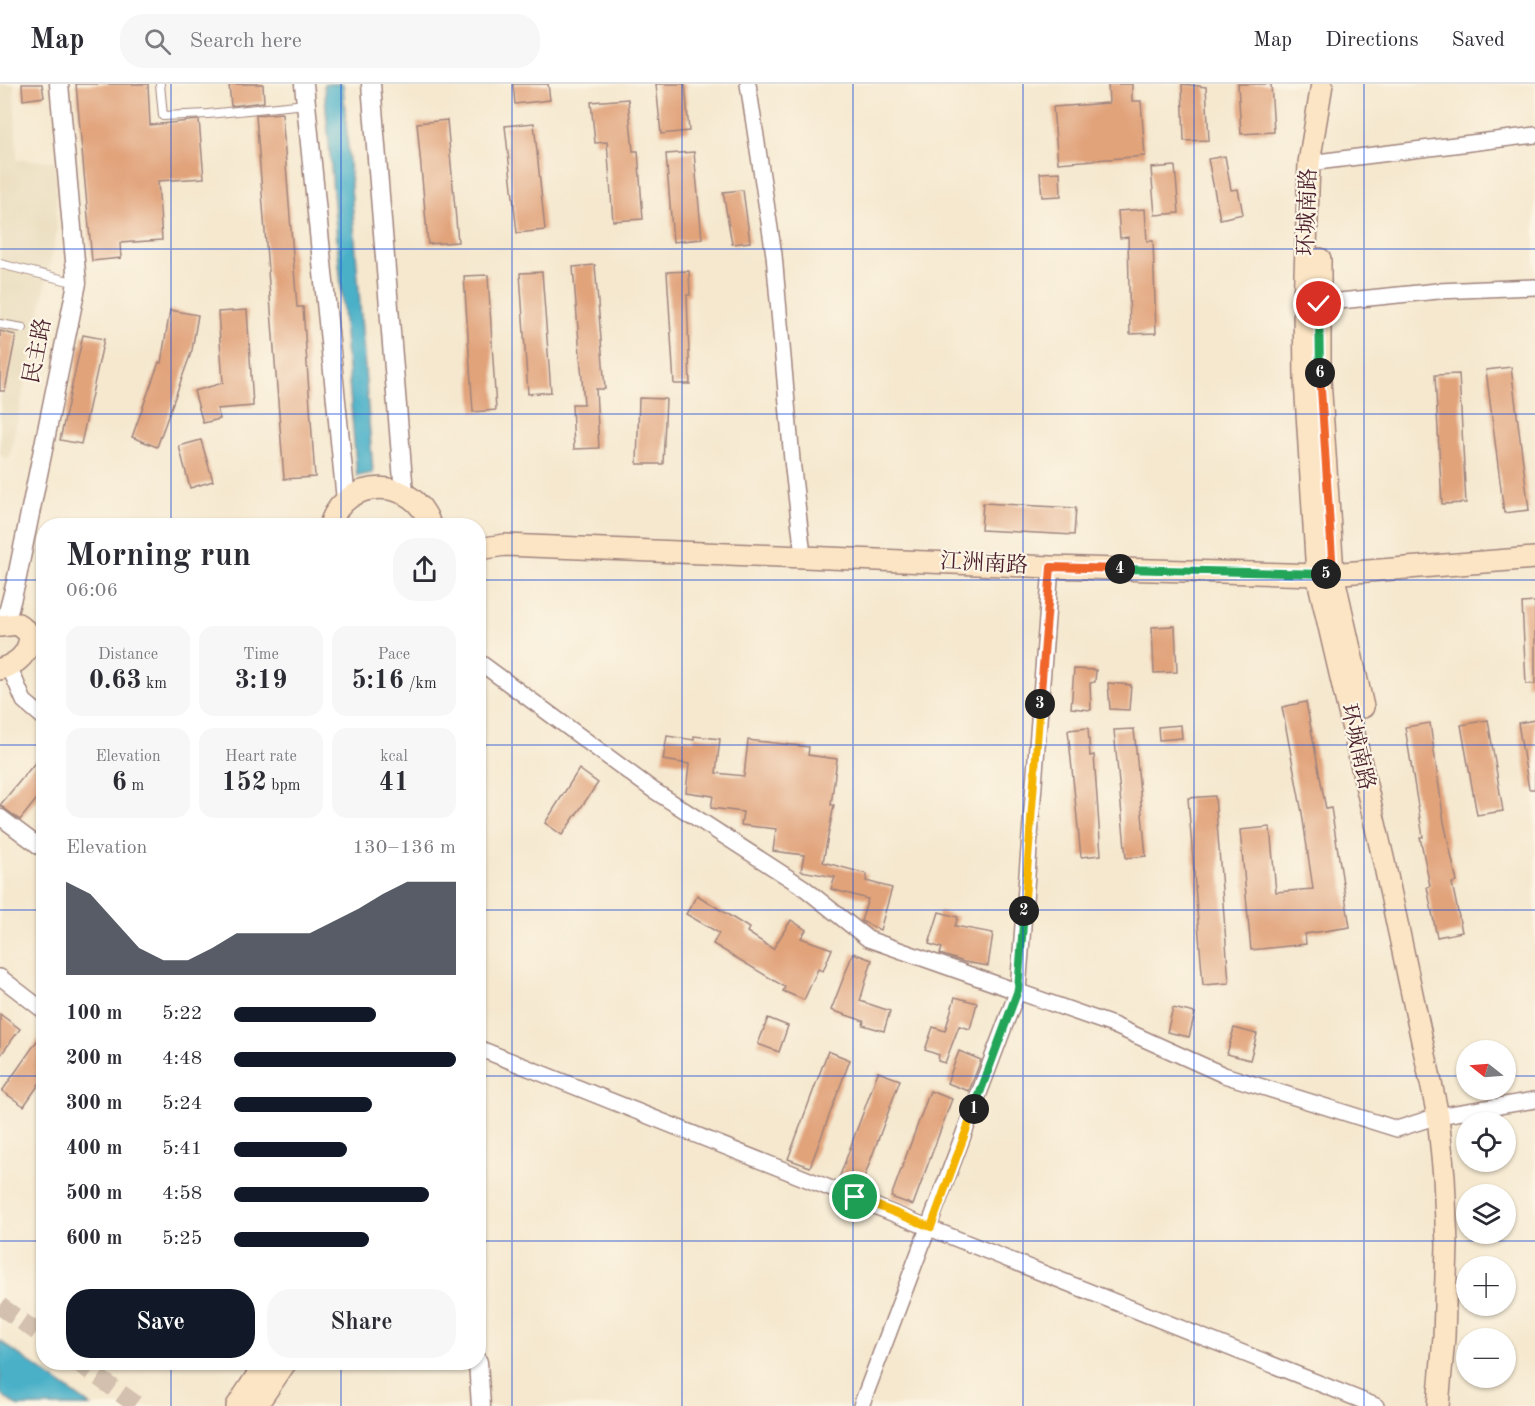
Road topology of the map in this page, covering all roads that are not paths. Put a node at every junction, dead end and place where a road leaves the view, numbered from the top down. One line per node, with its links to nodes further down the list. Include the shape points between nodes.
1 (59, 84): 12 (street, 民主路)
2 (160, 84): 8 (lane, via 163,116)
3 (304, 84): 8 (street)
4 (371, 84): 17 (street)
5 (748, 84): 24 (street, via 774,255)
6 (1322, 84): 10 (main road, 环城南路)
7 (1335, 84): 10 (main road, 环城南路)
8 (306, 104): 18 (street)
9 (1535, 135): 10 (street)
10 (1315, 163): 14 (main road, 环城南路)
11 (0, 264): 12 (lane)
12 (77, 283): 28 (street, 民主路, via 16,582)
13 (1535, 287): 14 (street, via 1438,291)
14 (1312, 304): 27 (main road, 环城南路, via 1305,380)
15 (0, 324): 16 (lane)
16 (23, 328)
17 (404, 493): 18 (main road, via 381,487); 20 (main road)
18 (346, 500): 19 (main road)
19 (334, 518)
20 (430, 518)
21 (486, 539): 22 (main road)
22 (505, 544): 23 (main road); 24 (main road, 江洲南路)
23 (486, 548)
24 (803, 555): 26 (main road, 江洲南路)
25 (1535, 558): 27 (main road, 江洲南路)
26 (1051, 567): 27 (main road, 江洲南路); 37 (street)
27 (1325, 574): 41 (main road, 环城南路, via 1384,862)
28 (2, 625): 29 (main road, via 18,624)
29 (36, 637)
30 (36, 639): 32 (main road)
31 (486, 667): 37 (street, via 653,790 803,887 868,939)
32 (5, 668): 33 (street, via 24,701)
33 (36, 711)
34 (0, 817): 35 (street)
35 (36, 844)
36 (0, 977): 38 (street)
37 (1018, 990): 41 (street, via 1113,1025 1224,1075 1397,1129); 42 (street)
38 (36, 1005)
39 (486, 1051): 42 (street)
40 (1535, 1100): 41 (street)
41 (1444, 1115): 51 (main road, 环城南路, via 1447,1245); 52 (main road, 环城南路, via 1460,1249)
42 (931, 1227): 49 (street); 50 (street)
43 (261, 1370): 46 (main road)
44 (281, 1370): 47 (main road)
45 (479, 1370): 48 (street)
46 (237, 1406)
47 (256, 1406)
48 (481, 1406)
49 (861, 1406)
50 (1376, 1406)
51 (1438, 1406)
52 (1450, 1406)

